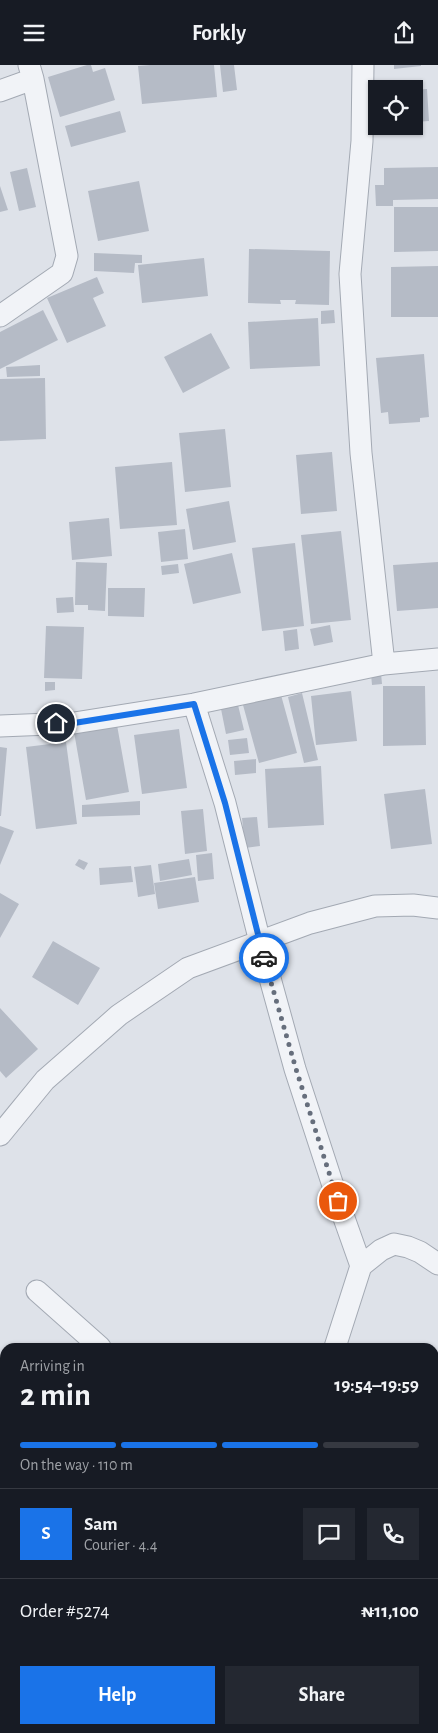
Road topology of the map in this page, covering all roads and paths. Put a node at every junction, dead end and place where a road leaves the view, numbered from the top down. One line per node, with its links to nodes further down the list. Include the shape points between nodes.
1 (363, 65): 6 (street, via 362,141 350,274 361,453)
2 (31, 72): 3 (street); 4 (street, via 68,256 62,273)
3 (0, 91)
4 (0, 316)
5 (438, 659): 6 (street)
6 (384, 664): 7 (street)
7 (194, 704): 8 (street, via 74,723); 10 (street, via 225,803)
8 (0, 726)
9 (438, 908): 10 (street, via 375,906 310,923)
10 (260, 941): 11 (street, via 188,969 120,1015 45,1080); 13 (street, via 296,1069)
11 (0, 1135)
12 (438, 1264): 13 (street, via 414,1249 394,1244)
13 (361, 1266): 16 (street)
14 (37, 1291): 15 (street)
15 (96, 1343)
16 (335, 1343)

